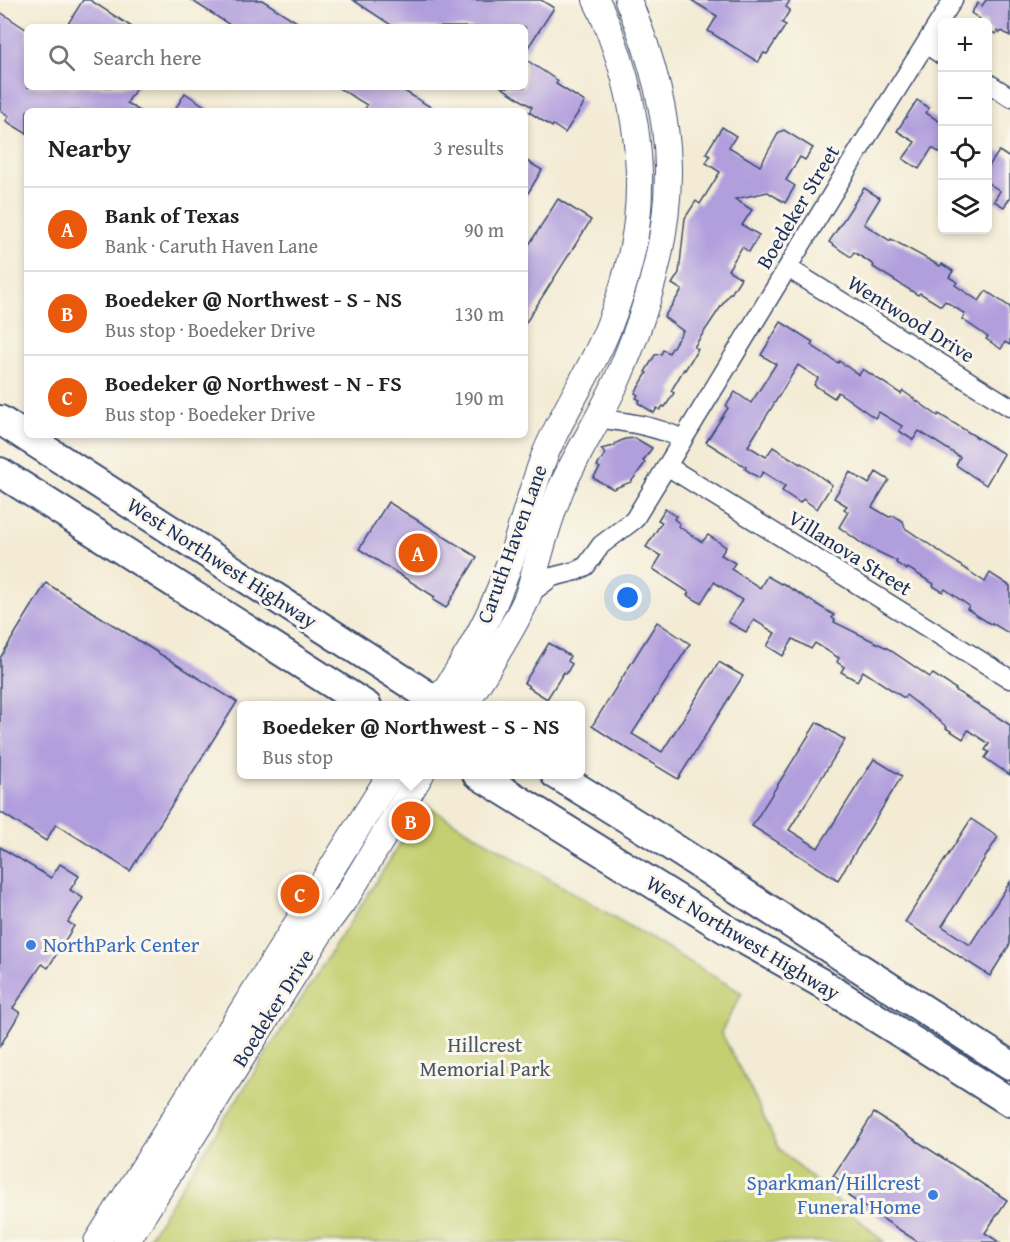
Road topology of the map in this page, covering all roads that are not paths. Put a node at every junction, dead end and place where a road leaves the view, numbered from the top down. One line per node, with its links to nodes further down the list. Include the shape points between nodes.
1 (596, 0): 11 (main road, Caruth Haven Lane, via 628,90 639,171 637,221 626,274 593,361)
2 (628, 0): 11 (main road, via 656,81 663,118 668,166 666,207 652,288 618,379 588,394)
3 (953, 0): 4 (street, Boedeker Street)
4 (926, 44): 5 (street); 8 (street, Boedeker Street)
5 (938, 52)
6 (992, 86): 7 (street)
7 (1010, 97)
8 (788, 268): 9 (street, Wentwood Drive); 14 (street, Boedeker Street)
9 (1010, 407)
10 (0, 420): 12 (main road, West Northwest Highway)
11 (582, 420): 14 (street, via 651,428); 17 (main road, Caruth Haven Lane); 21 (main road, Caruth Haven Lane, via 553,434 498,595)
12 (24, 435)
13 (28, 438): 20 (main road, West Northwest Highway)
14 (682, 439): 15 (street)
15 (667, 466): 17 (street, via 634,520 600,545 586,566 552,577); 18 (street, Villanova Street)
16 (0, 472): 19 (main road, West Northwest Highway)
17 (527, 596): 22 (main road, via 509,632)
18 (1010, 679)
19 (361, 701)
20 (440, 701)
21 (446, 701)
22 (448, 701)
23 (388, 779): 29 (main road, Boedeker Drive)
24 (418, 779): 30 (main road, Boedeker Drive)
25 (485, 779): 28 (main road, West Northwest Highway)
26 (563, 779): 27 (main road, West Northwest Highway)
27 (1010, 1065)
28 (1010, 1102)
29 (97, 1242)
30 (126, 1242)

